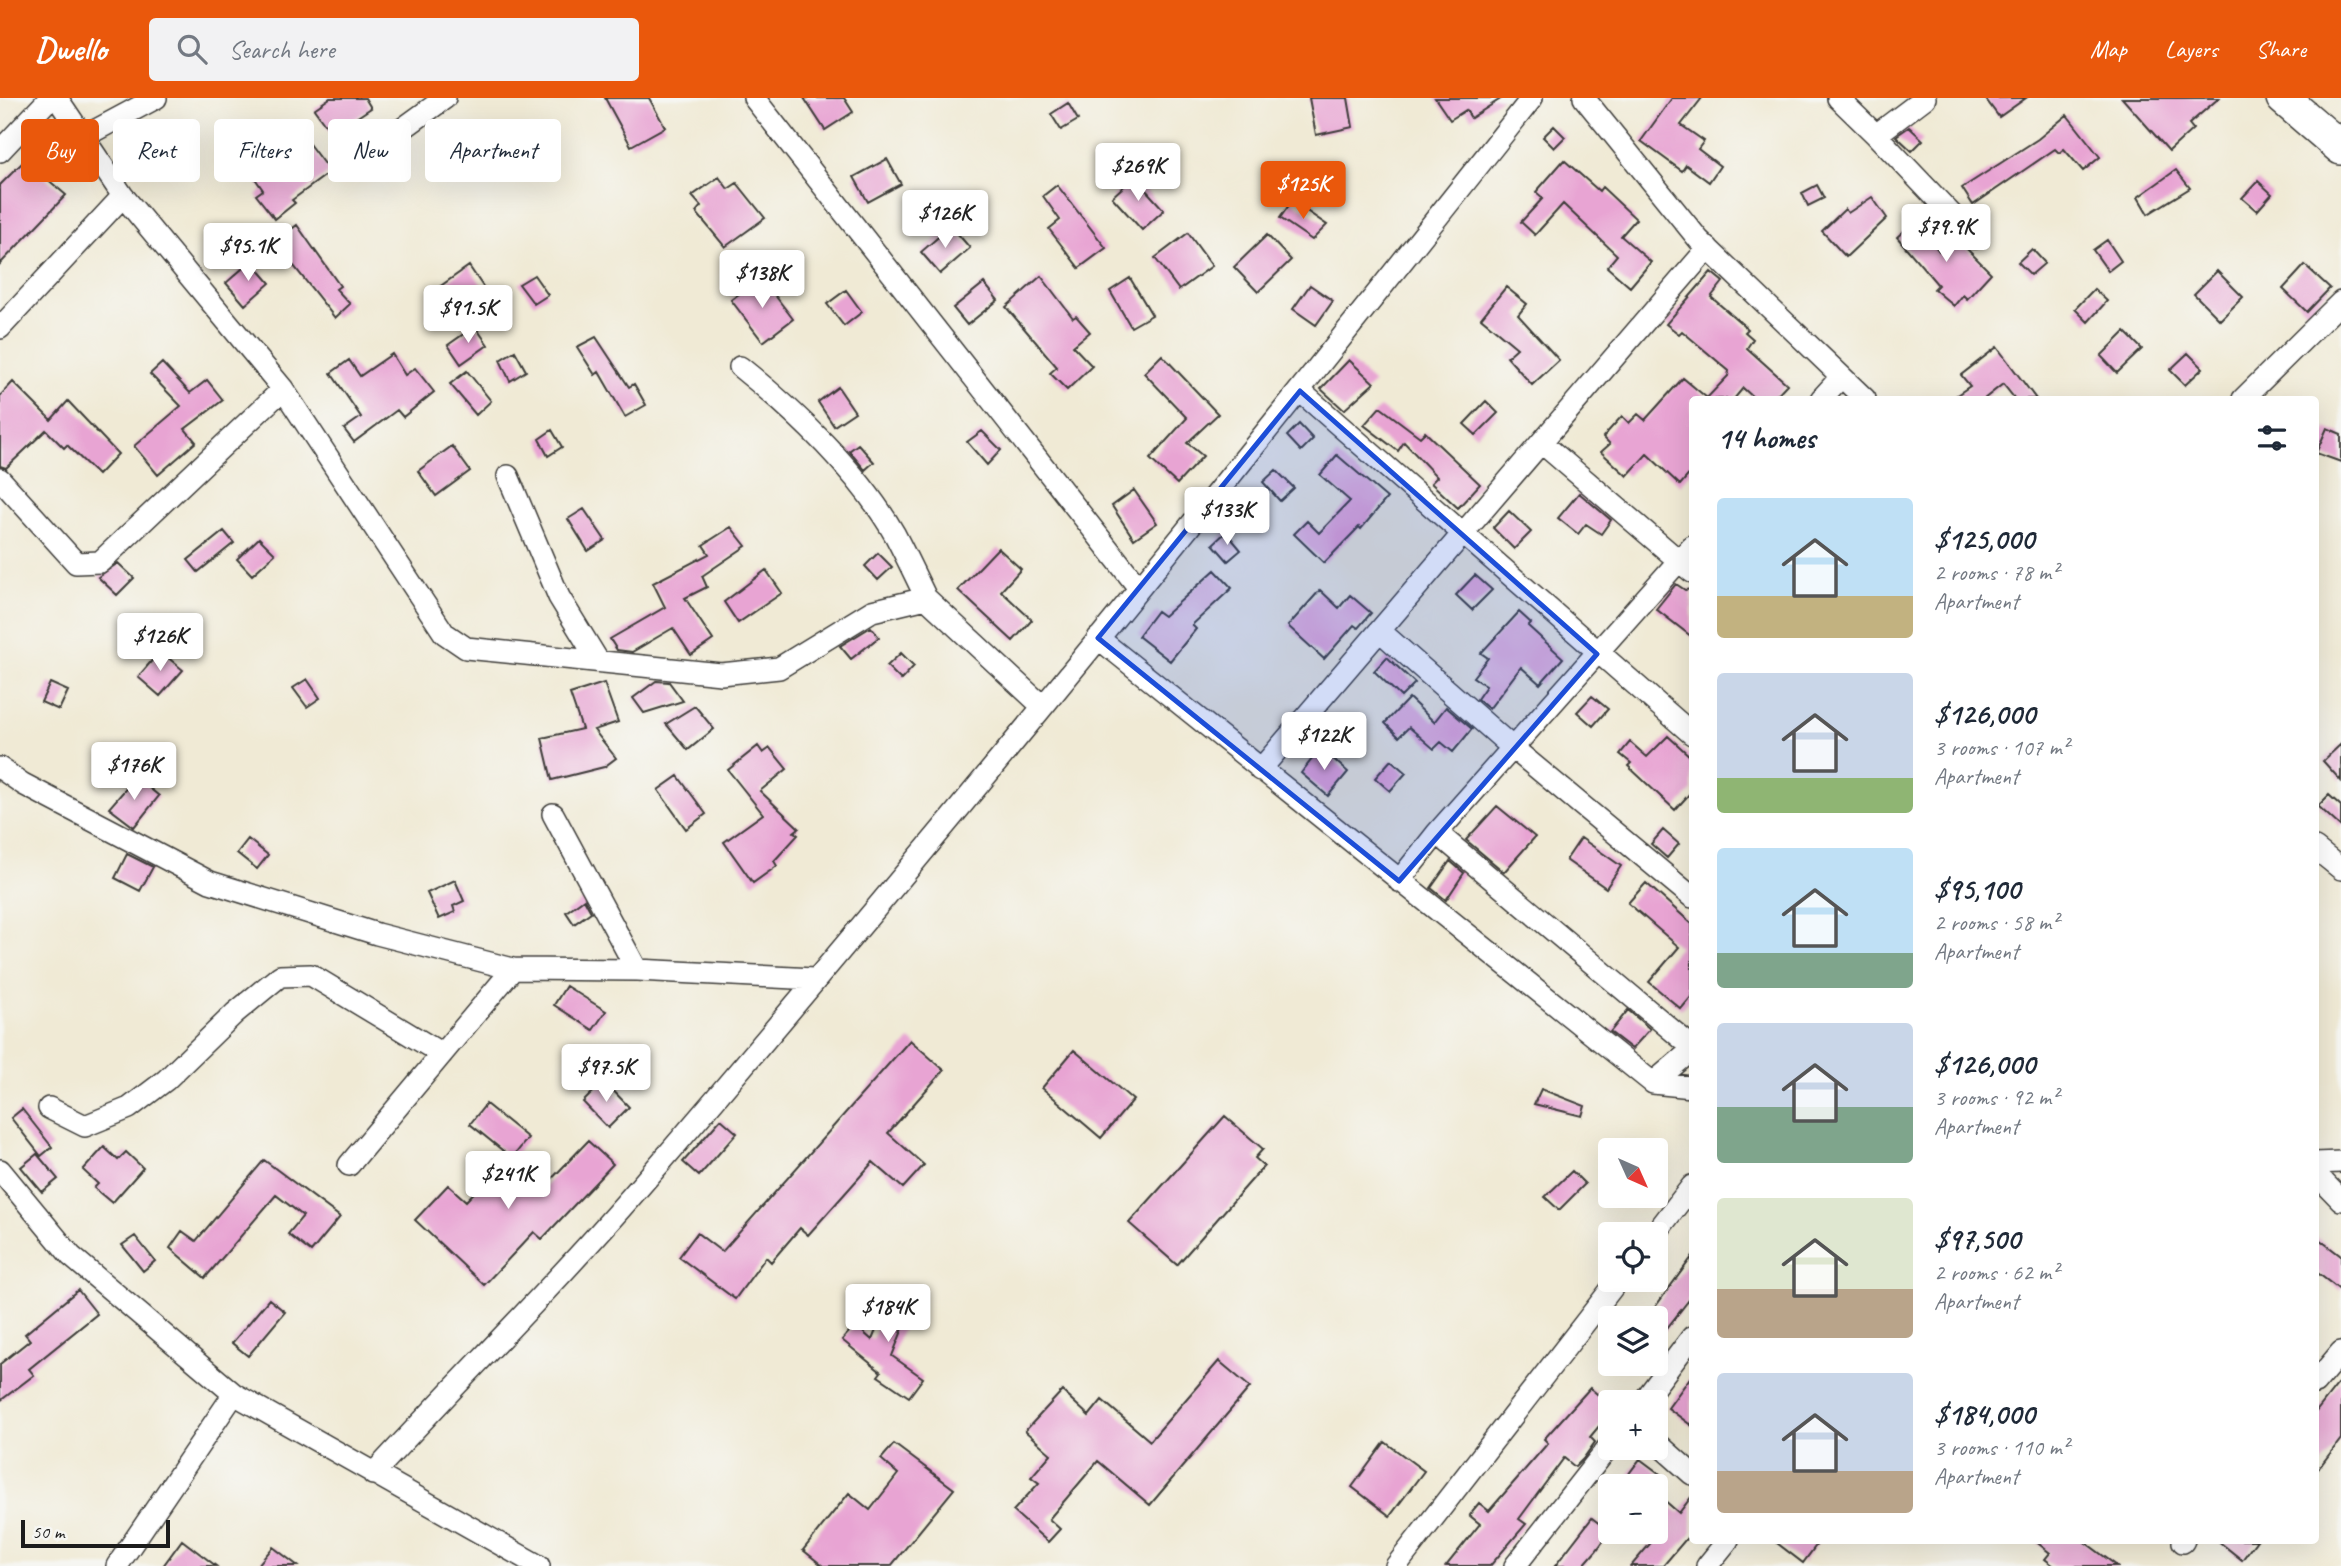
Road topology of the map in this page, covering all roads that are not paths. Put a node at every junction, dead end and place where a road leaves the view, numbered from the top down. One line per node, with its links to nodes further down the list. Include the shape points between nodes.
1 (50, 98): 16 (street)
2 (57, 98): 11 (street)
3 (156, 98): 13 (street)
4 (445, 98): 12 (street)
5 (754, 98): 35 (street)
6 (1532, 98): 26 (street)
7 (1584, 98): 20 (street)
8 (1838, 98): 14 (street)
9 (1925, 98): 14 (street)
10 (2283, 98): 15 (main road)
11 (71, 119)
12 (411, 123)
13 (99, 128)
14 (1876, 135): 19 (street)
15 (2341, 148)
16 (0, 151)
17 (99, 161): 18 (street)
18 (123, 196): 22 (street); 25 (street)
19 (1975, 238)
20 (1707, 248): 24 (street); 30 (street)
21 (2341, 302): 29 (street)
22 (0, 328)
23 (740, 367): 36 (street, via 780,398 850,474 894,533)
24 (1841, 377): 27 (street); 28 (street)
25 (283, 388): 32 (street, via 100,562 76,563); 40 (street, via 444,633 466,648 493,653)
26 (1300, 391): 33 (street); 35 (street)
27 (1824, 396)
28 (1862, 396)
29 (2246, 396)
30 (1542, 443): 33 (street); 34 (street)
31 (508, 477): 40 (street, via 559,597)
32 (0, 480)
33 (1464, 534): 37 (street); 39 (street)
34 (1688, 559): 39 (street)
35 (1139, 588): 38 (street)
36 (926, 598): 40 (street, via 872,611 779,668 721,674); 41 (street)
37 (1380, 631): 43 (street); 45 (street)
38 (1098, 638): 41 (street); 45 (street)
39 (1597, 654): 42 (street); 43 (street)
40 (597, 659)
41 (1042, 706): 54 (street)
42 (1689, 731)
43 (1514, 749): 47 (street); 51 (street)
44 (0, 768): 52 (street, via 210,882)
45 (1260, 770): 50 (street)
46 (553, 814): 53 (street)
47 (1437, 833): 50 (street); 55 (street)
48 (2319, 851): 49 (street)
49 (2341, 869)
50 (1399, 881): 58 (street)
51 (1689, 895)
52 (513, 970): 53 (street); 57 (street)
53 (637, 970): 54 (street)
54 (814, 979): 78 (street, via 647,1179)
55 (1689, 1046)
56 (1689, 1052): 58 (street)
57 (442, 1054): 60 (street, via 311,975 281,976 129,1108 85,1125); 62 (street)
58 (1653, 1083): 59 (street)
59 (1689, 1087)
60 (49, 1108)
61 (2341, 1162): 64 (street)
62 (349, 1165)
63 (0, 1170): 74 (street, via 71,1256)
64 (2319, 1171)
65 (2319, 1175): 67 (street)
66 (1689, 1190): 68 (street)
67 (2341, 1200)
68 (1664, 1222)
69 (1609, 1292): 82 (street)
70 (1689, 1341): 73 (street)
71 (2341, 1352): 72 (street)
72 (2319, 1378)
73 (1652, 1390)
74 (234, 1394): 78 (street); 80 (street)
75 (1668, 1453): 77 (street)
76 (1598, 1460): 83 (street)
77 (1689, 1471)
78 (373, 1474): 81 (street)
79 (1725, 1544): 84 (street)
80 (117, 1566)
81 (539, 1566)
82 (1396, 1566)
83 (1516, 1566)
84 (1707, 1566)

